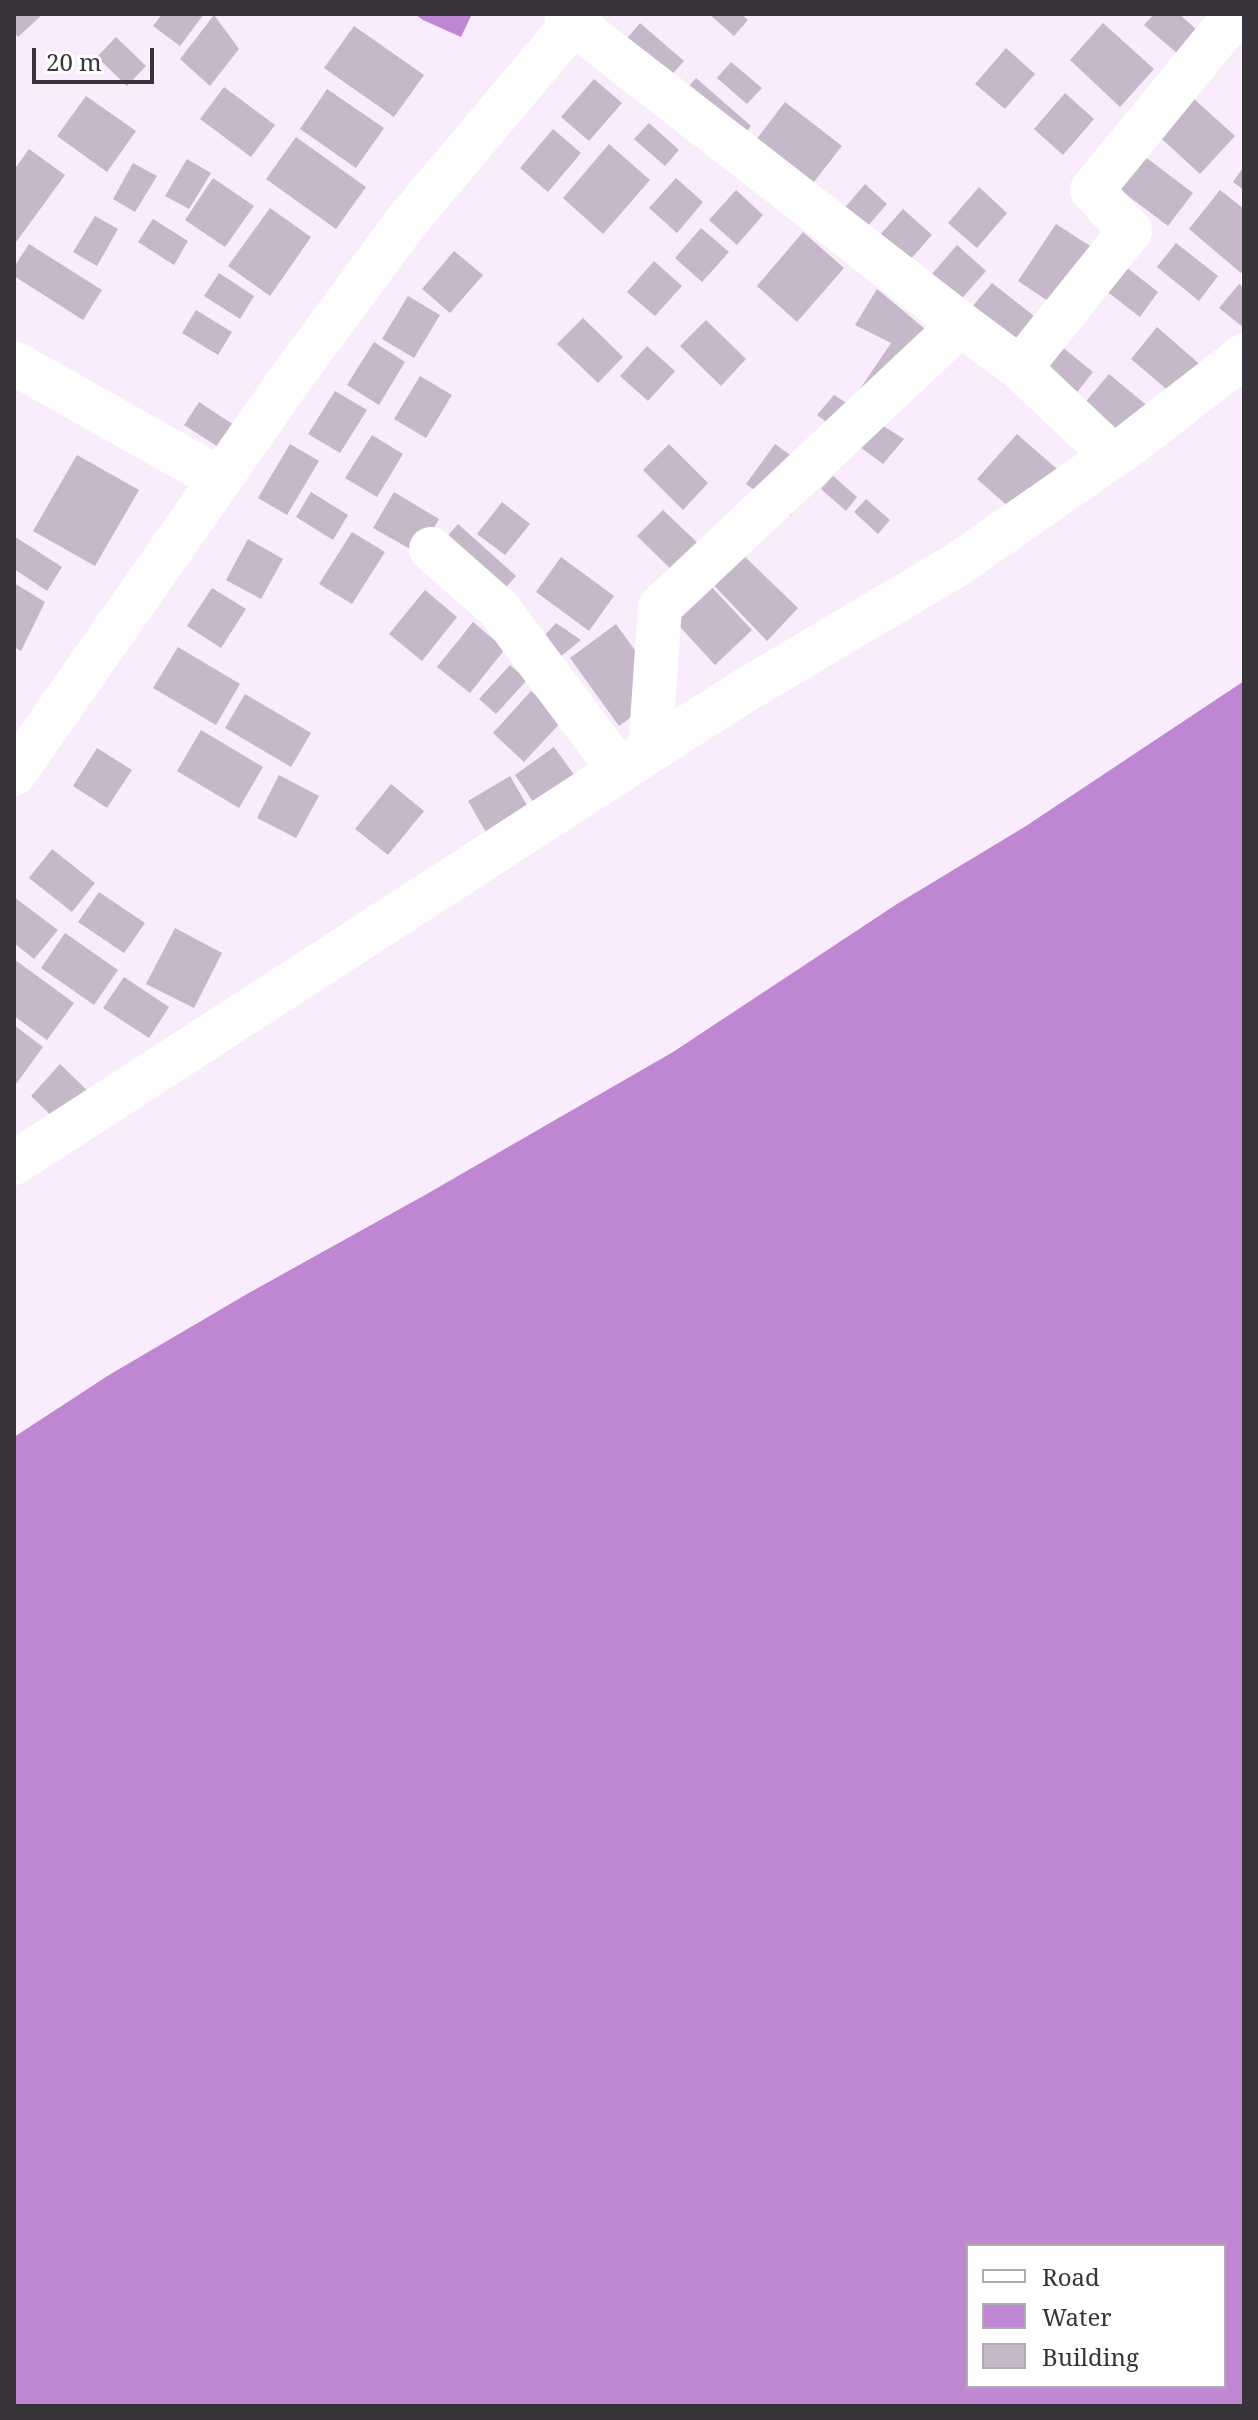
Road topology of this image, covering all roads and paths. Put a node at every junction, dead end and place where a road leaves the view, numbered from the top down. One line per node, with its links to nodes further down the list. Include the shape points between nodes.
1 (1236, 14): 6 (street, via 1092,190 1130,231)
2 (573, 17): 3 (street); 8 (street, via 406,222)
3 (961, 324): 6 (street); 10 (street, via 660,607)
4 (1244, 356): 7 (street)
5 (14, 363): 8 (street)
6 (1020, 368): 7 (street)
7 (1113, 456): 10 (street, via 955,566)
8 (220, 479): 11 (street)
9 (431, 549): 10 (street, via 499,609)
10 (635, 761): 12 (street)
11 (14, 774)
12 (14, 1163)

